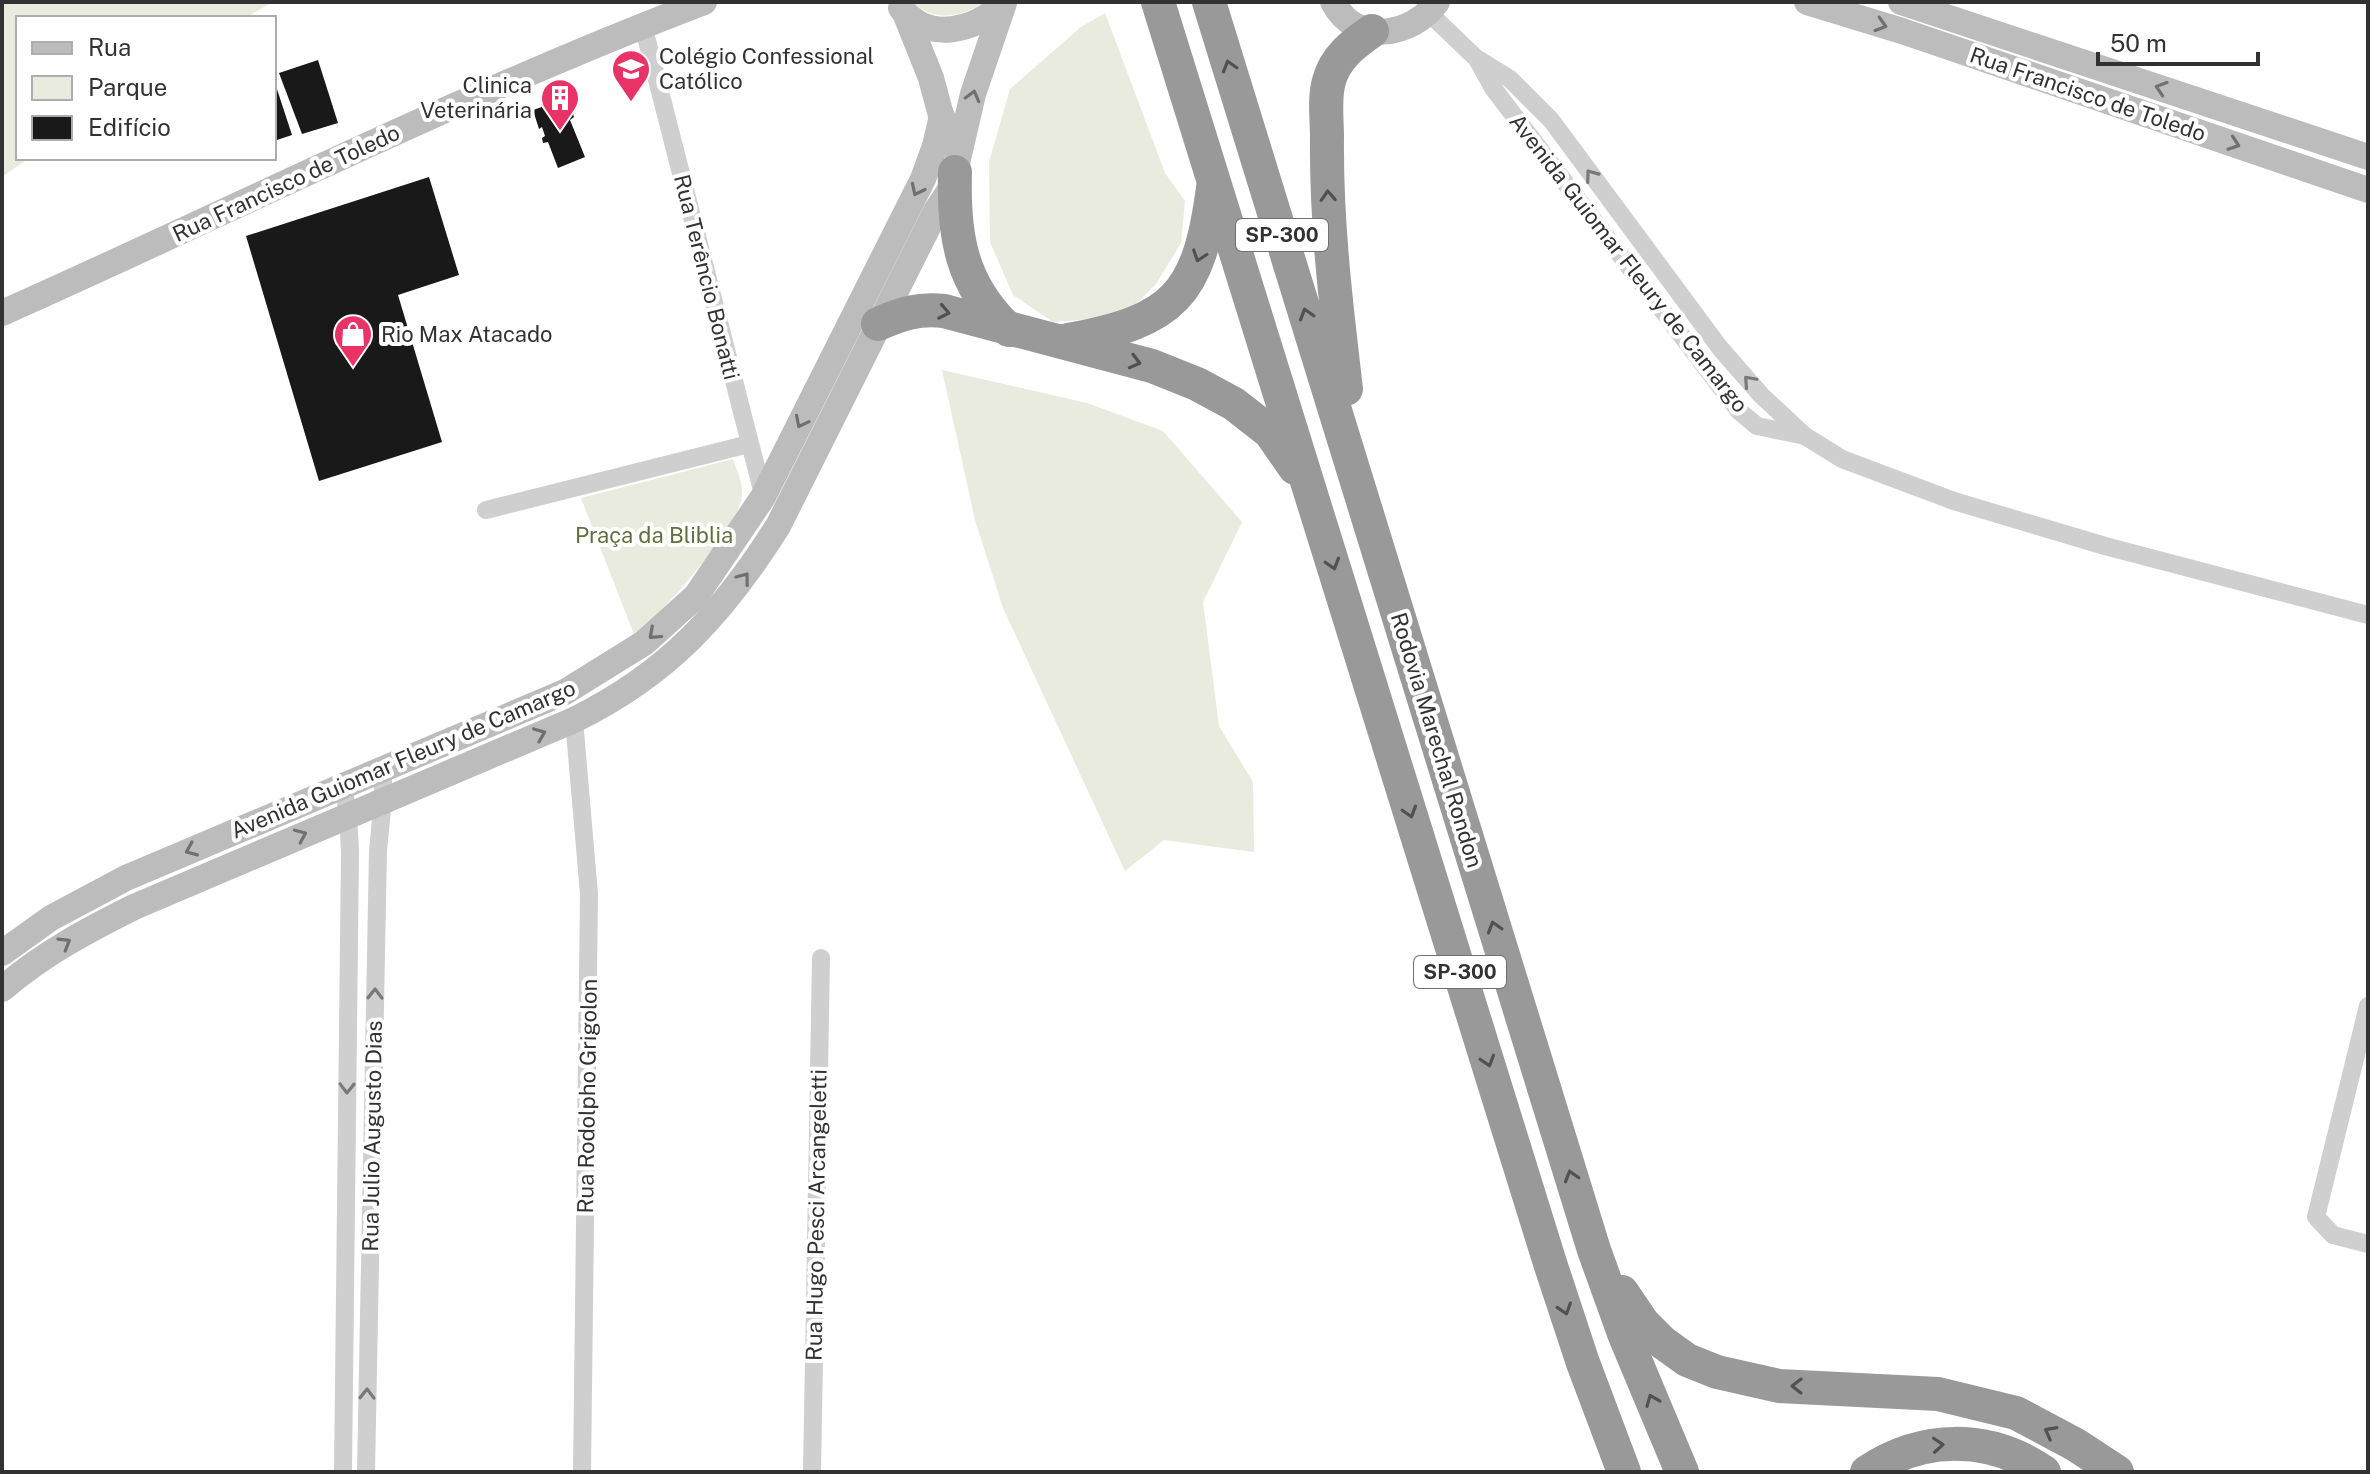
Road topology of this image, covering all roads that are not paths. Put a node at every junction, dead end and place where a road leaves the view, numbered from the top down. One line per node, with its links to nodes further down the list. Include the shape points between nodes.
1 (704, 2): 10 (street, Rua Francisco de Toledo)
2 (1158, 2): 16 (highway, SP-300)
3 (1209, 2): 28 (highway, Rodovia Marechal Rondon / SP-300, one-way to 3)
4 (1333, 2): 11 (street, via 1351,23)
5 (1807, 2): 17 (street, Rua Francisco de Toledo, one-way to 17)
6 (1901, 2): 14 (street, Rua Francisco de Toledo, one-way to 6)
7 (1004, 3): 8 (street, via 988,19 945,30 924,25); 15 (street, one-way to 7, via 973,94)
8 (900, 8): 13 (street)
9 (1433, 8): 11 (street, via 1413,26); 12 (street)
10 (643, 25): 22 (street, Rua Francisco de Toledo); 27 (street, Rua Terêncio Bonatti)
11 (1372, 31): 28 (highway, one-way to 11, via 1334,283 1327,84 1342,56)
12 (1476, 58): 18 (street, one-way to 12, via 1551,120 1510,79); 19 (street, Avenida Guiomar Fleury de Camargo)
13 (942, 116): 15 (street); 30 (street, Avenida Guiomar Fleury de Camargo, one-way to 30, via 923,179)
14 (2368, 157)
15 (955, 177): 23 (street); 24 (highway, via 958,245 967,271 990,312)
16 (1214, 180): 25 (highway, one-way to 25, via 1203,248 1176,296 1150,318 1122,329); 29 (highway, SP-300)
17 (2368, 190)
18 (1612, 203): 19 (street); 20 (street)
19 (1593, 219): 21 (street, Avenida Guiomar Fleury de Camargo)
20 (1663, 272): 21 (street); 26 (street, one-way to 20, via 1720,348)
21 (1644, 287): 26 (street, Avenida Guiomar Fleury de Camargo, via 1739,411 1757,426)
22 (2, 313)
23 (878, 324): 24 (highway, one-way to 24, via 924,309); 32 (street)
24 (1010, 330): 25 (highway)
25 (1060, 341): 29 (highway, one-way to 29, via 1152,366 1234,404 1270,432)
26 (1805, 436): 33 (street, via 1842,459 1954,501)
27 (749, 444): 30 (street, Rua Terêncio Bonatti); 31 (street)
28 (1354, 468): 44 (highway, Rodovia Marechal Rondon / SP-300, one-way to 28)
29 (1310, 490): 45 (highway, SP-300, one-way to 45, via 1546,1248)
30 (763, 497): 32 (street, Rua Terêncio Bonatti); 35 (street, Avenida Guiomar Fleury de Camargo, one-way to 35, via 696,596 644,643 565,692)
31 (486, 510)
32 (778, 526): 34 (street, one-way to 32, via 663,665 710,621)
33 (2368, 615)
34 (574, 720): 37 (street, one-way to 34); 48 (street, Rua Rodolpho Grigolon, via 589,894)
35 (383, 769): 36 (street, Avenida Guiomar Fleury de Camargo); 37 (street, Rua Julio Augusto Dias)
36 (343, 786): 38 (street, Rua Julio Augusto Dias); 39 (street, Avenida Guiomar Fleury de Camargo, one-way to 39, via 126,878 51,918)
37 (383, 799): 38 (street); 47 (street, Rua Julio Augusto Dias, one-way to 37)
38 (348, 814): 41 (street, one-way to 38, via 66,941); 46 (street, Rua Julio Augusto Dias, one-way to 46)
39 (2, 953)
40 (821, 958): 49 (street, Rua Hugo Pesci Arcangeletti)
41 (2, 989)
42 (2368, 1006): 43 (street, via 2316,1217 2333,1235)
43 (2368, 1244)
44 (1594, 1250): 50 (highway, Rodovia Marechal Rondon / SP-300, one-way to 44); 53 (highway, one-way to 44, via 2016,1413 1938,1394 1779,1386 1687,1360 1643,1323)
45 (1620, 1465)
46 (343, 1472)
47 (366, 1472)
48 (582, 1472)
49 (812, 1472)
50 (1682, 1472)
51 (1867, 1472): 52 (highway, one-way to 52, via 1926,1445 1960,1443 1990,1447)
52 (2044, 1472)
53 (2117, 1472)

